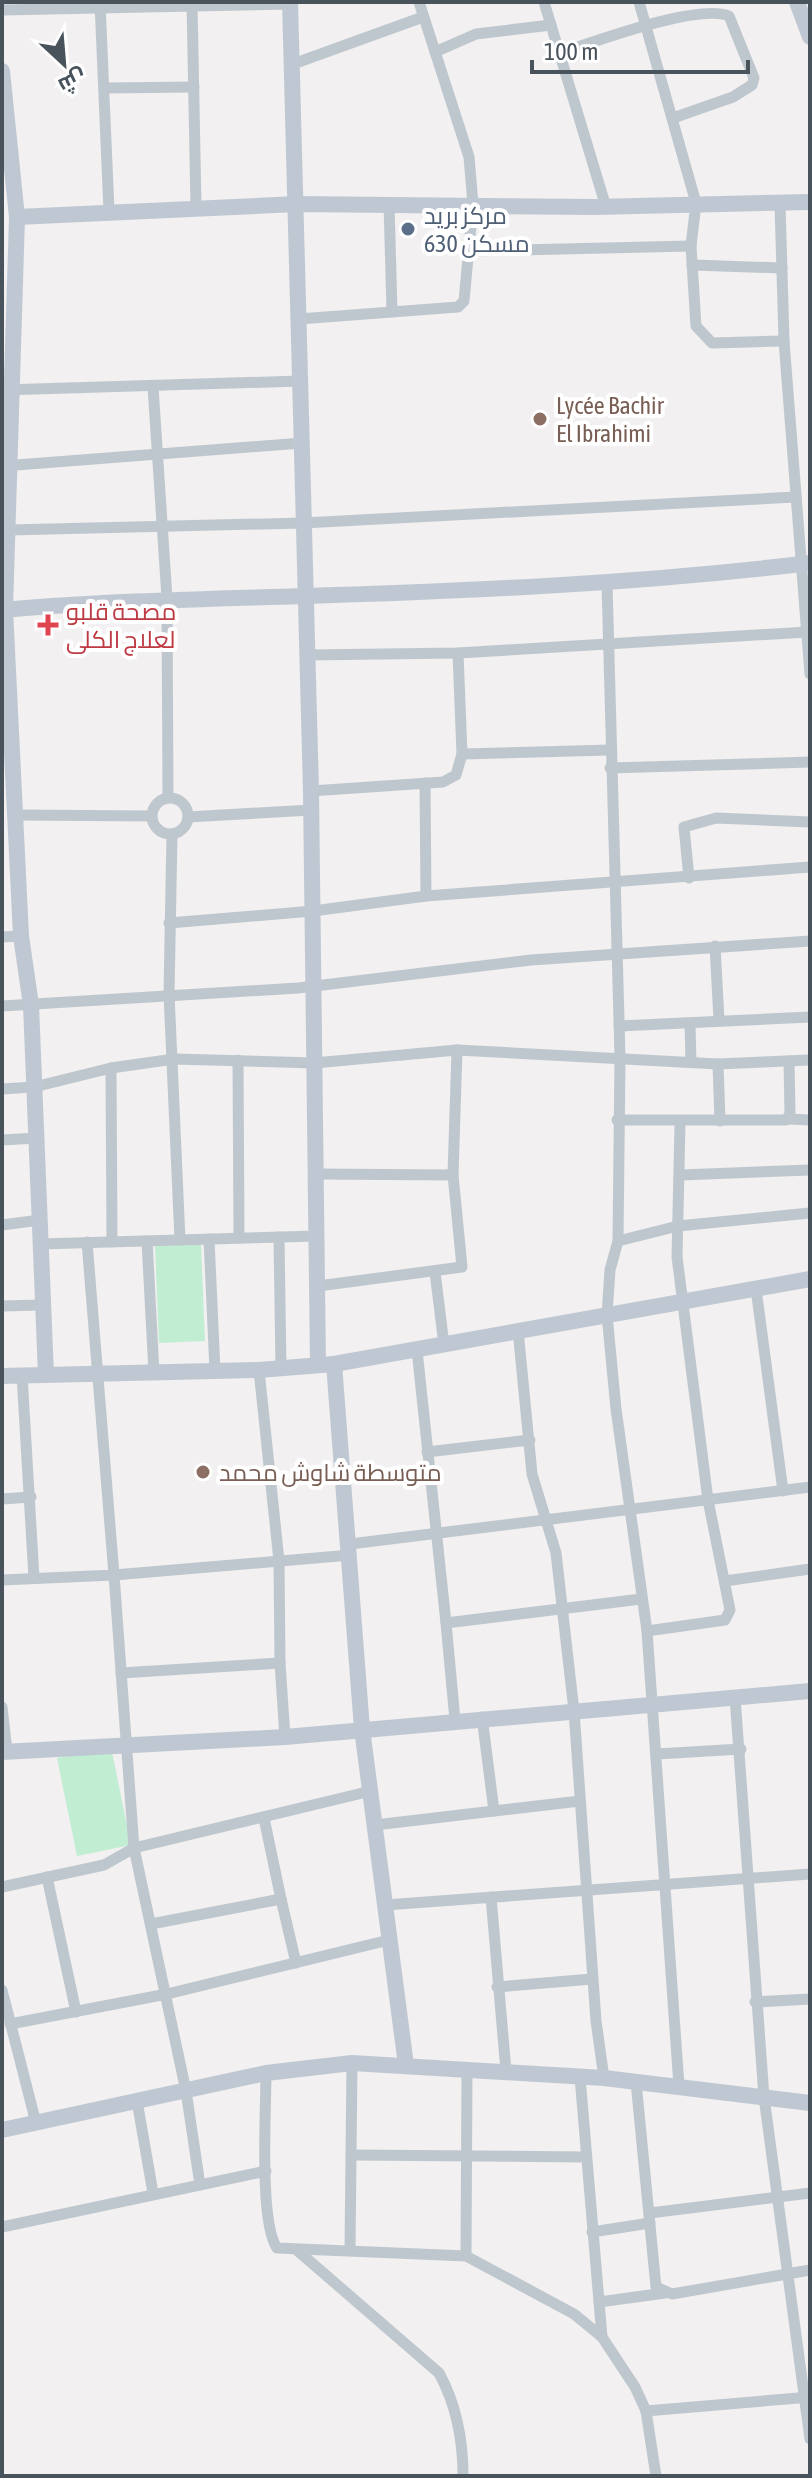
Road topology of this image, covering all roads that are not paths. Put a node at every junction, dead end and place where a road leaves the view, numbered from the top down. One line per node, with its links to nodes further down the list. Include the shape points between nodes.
1 (419, 2): 9 (street)
2 (544, 2): 10 (street)
3 (639, 2): 11 (street)
4 (290, 3): 6 (street); 15 (street)
5 (801, 3): 12 (street)
6 (192, 5): 7 (street); 17 (street)
7 (100, 6): 8 (street); 18 (street)
8 (2, 10)
9 (423, 17): 13 (street); 15 (street)
10 (551, 25): 13 (street, via 476,34); 14 (street)
11 (645, 26): 14 (street); 19 (street); 19 (street, via 716,12 729,16 754,78 747,90 733,97)
12 (810, 37)
13 (435, 52): 24 (street, via 469,157)
14 (560, 53): 27 (street)
15 (293, 64): 23 (street)
16 (2, 71): 29 (street)
17 (194, 87): 18 (street); 26 (street)
18 (106, 88): 28 (street)
19 (673, 118): 22 (street)
20 (810, 202): 25 (street)
21 (389, 203): 23 (street); 24 (street); 35 (street)
22 (696, 203): 25 (street); 27 (street); 30 (street)
23 (297, 204): 26 (street); 36 (street)
24 (473, 204): 27 (street); 31 (street)
25 (780, 204): 33 (street)
26 (196, 207): 28 (street)
27 (606, 207)
28 (109, 211): 29 (street)
29 (11, 226): 34 (street)
30 (691, 246): 31 (street); 32 (street)
31 (470, 251): 35 (street, via 466,293 458,307)
32 (692, 265): 33 (street); 37 (street, via 696,326 706,340)
33 (782, 268): 37 (street)
34 (7, 298): 40 (street)
35 (392, 312): 36 (street)
36 (299, 319): 38 (street)
37 (784, 341): 44 (street)
38 (300, 381): 39 (street); 41 (street)
39 (153, 387): 40 (street); 42 (street)
40 (7, 391): 43 (street)
41 (302, 443): 42 (street); 45 (street)
42 (157, 453): 43 (street); 46 (street)
43 (5, 466): 47 (street)
44 (796, 497): 45 (street); 48 (street)
45 (303, 523): 46 (street); 50 (street)
46 (163, 528): 47 (street); 51 (street)
47 (9, 530): 52 (street)
48 (807, 564): 49 (street); 53 (street)
49 (607, 583): 50 (street); 54 (street)
50 (304, 596): 51 (street); 56 (street)
51 (167, 598): 52 (street); 64 (street)
52 (4, 610): 66 (street)
53 (807, 632): 54 (street); 57 (street)
54 (607, 645): 55 (street); 58 (street)
55 (458, 653): 56 (street); 59 (street)
56 (307, 655): 63 (street)
57 (810, 674)
58 (610, 750): 59 (street); 61 (street)
59 (462, 754): 62 (street, via 456,775)
60 (810, 762): 61 (street)
61 (610, 768): 73 (street)
62 (425, 783): 63 (street); 74 (street)
63 (311, 791): 65 (street)
64 (168, 798): 67 (street, via 157,804); 68 (street, via 180,801)
65 (311, 810): 68 (street); 75 (street)
66 (16, 815): 67 (street); 77 (street)
67 (152, 816): 70 (street, via 160,832)
68 (188, 817): 70 (street, via 183,829)
69 (810, 822): 72 (street, via 716,818 684,827)
70 (172, 834): 76 (street)
71 (810, 867): 72 (street)
72 (689, 878): 73 (street)
73 (614, 884): 74 (street); 81 (street)
74 (426, 896): 75 (street)
75 (313, 911): 76 (street); 82 (street)
76 (169, 923): 83 (street)
77 (21, 936): 78 (street); 84 (street)
78 (2, 937)
79 (810, 941): 80 (street)
80 (715, 946): 81 (street); 87 (street)
81 (615, 956): 82 (street, via 531,960); 89 (street)
82 (313, 986): 83 (street); 97 (street)
83 (169, 994): 84 (street); 92 (street)
84 (31, 1005): 85 (street); 100 (street)
85 (2, 1006)
86 (810, 1017): 87 (street)
87 (719, 1020): 88 (street)
88 (690, 1024): 89 (street); 96 (street)
89 (619, 1026): 91 (street)
90 (457, 1050): 91 (street); 97 (street); 111 (street)
91 (620, 1057): 96 (street); 103 (street)
92 (174, 1059): 93 (street); 99 (street); 121 (street)
93 (238, 1060): 97 (street); 119 (street)
94 (810, 1060): 95 (street)
95 (789, 1061): 98 (street); 102 (street)
96 (691, 1062): 98 (street)
97 (314, 1063): 110 (street)
98 (718, 1064): 105 (street)
99 (111, 1068): 100 (street); 125 (street)
100 (34, 1087): 101 (street); 107 (street)
101 (2, 1089)
102 (789, 1119): 104 (street); 105 (street)
103 (617, 1120): 106 (street); 123 (street)
104 (810, 1120)
105 (720, 1121): 106 (street)
106 (680, 1123): 112 (street)
107 (37, 1138): 108 (street); 114 (street)
108 (2, 1140)
109 (810, 1170): 112 (street)
110 (315, 1174): 111 (street); 117 (street)
111 (453, 1175): 127 (street, via 462,1267)
112 (681, 1175): 116 (street)
113 (810, 1213): 116 (street)
114 (40, 1220): 115 (street); 126 (street)
115 (2, 1225)
116 (678, 1226): 123 (street); 131 (street)
117 (317, 1236): 118 (street); 129 (street)
118 (279, 1237): 119 (street); 139 (street)
119 (239, 1238): 120 (street)
120 (209, 1239): 121 (street); 141 (street)
121 (180, 1240): 122 (street)
122 (147, 1241): 125 (street); 142 (street)
123 (618, 1241): 134 (street)
124 (87, 1242): 125 (street); 126 (street); 143 (street)
125 (112, 1242)
126 (40, 1244): 132 (street)
127 (435, 1272): 129 (street); 136 (street)
128 (810, 1279): 130 (street)
129 (318, 1286): 138 (street)
130 (756, 1289): 131 (street); 150 (street)
131 (683, 1301): 134 (street); 153 (street)
132 (42, 1305): 133 (street); 145 (street)
133 (2, 1306)
134 (607, 1315): 135 (street); 154 (street)
135 (518, 1330): 136 (street); 147 (street)
136 (444, 1345): 137 (street)
137 (417, 1350): 138 (street); 148 (street)
138 (326, 1364): 139 (street); 157 (street)
139 (281, 1369): 140 (street)
140 (259, 1370): 141 (street); 158 (street)
141 (215, 1371): 142 (street)
142 (154, 1373): 143 (street)
143 (96, 1374): 145 (street); 160 (street)
144 (22, 1375): 145 (street); 146 (street); 151 (street)
145 (46, 1375)
146 (2, 1376)
147 (530, 1440): 148 (street); 155 (street, via 532,1474)
148 (427, 1452): 156 (street)
149 (810, 1487): 150 (street)
150 (783, 1491): 153 (street)
151 (31, 1497): 152 (street); 161 (street)
152 (2, 1499)
153 (708, 1500): 154 (street); 163 (street)
154 (631, 1508): 155 (street); 164 (street)
155 (548, 1518): 156 (street); 165 (street)
156 (436, 1534): 157 (street); 166 (street)
157 (350, 1550): 158 (street); 177 (street)
158 (279, 1561): 160 (street); 168 (street)
159 (810, 1569): 163 (street)
160 (114, 1575): 161 (street); 169 (street)
161 (34, 1578): 162 (street)
162 (2, 1580)
163 (725, 1581): 167 (street, via 730,1610 725,1620)
164 (641, 1599): 165 (street); 167 (street)
165 (561, 1608): 166 (street); 174 (street)
166 (446, 1623): 176 (street)
167 (647, 1631): 172 (street)
168 (280, 1663): 169 (street); 178 (street)
169 (121, 1673): 179 (street)
170 (810, 1691): 171 (street)
171 (735, 1697): 172 (street); 180 (street)
172 (652, 1703): 174 (street); 182 (street)
173 (2, 1707): 181 (street)
174 (574, 1711): 175 (street); 184 (street)
175 (482, 1717): 176 (street); 185 (street)
176 (455, 1720): 177 (street)
177 (362, 1729): 178 (street); 183 (street)
178 (285, 1737): 179 (street)
179 (124, 1744): 181 (street); 188 (street)
180 (741, 1749): 182 (street); 191 (street)
181 (4, 1751)
182 (657, 1754): 192 (street)
183 (371, 1791): 186 (street); 187 (street)
184 (580, 1801): 185 (street); 194 (street)
185 (494, 1811): 187 (street)
186 (264, 1818): 188 (street); 196 (street)
187 (375, 1825): 197 (street)
188 (134, 1848): 190 (street, via 104,1865); 198 (street)
189 (810, 1874): 191 (street)
190 (47, 1877): 193 (street); 207 (street)
191 (749, 1878): 192 (street); 206 (street)
192 (665, 1882): 194 (street); 217 (street)
193 (2, 1887)
194 (587, 1889): 195 (street); 201 (street)
195 (491, 1897): 197 (street); 202 (street)
196 (281, 1899): 198 (street); 200 (street)
197 (385, 1905): 199 (street)
198 (151, 1924): 204 (street)
199 (389, 1940): 200 (street); 210 (street)
200 (296, 1963): 204 (street)
201 (592, 1979): 202 (street); 215 (street)
202 (497, 1987): 211 (street)
203 (2, 1990): 208 (street)
204 (167, 1994): 207 (street); 218 (street)
205 (810, 1999): 206 (street)
206 (755, 2002): 219 (street)
207 (76, 2012): 208 (street)
208 (10, 2024): 222 (street)
209 (352, 2063): 210 (street); 213 (street); 224 (street)
210 (406, 2065): 212 (street)
211 (506, 2071): 212 (street); 214 (street)
212 (467, 2072): 226 (street)
213 (266, 2073): 218 (street); 227 (street)
214 (580, 2077): 215 (street); 225 (street)
215 (604, 2078): 216 (street)
216 (636, 2082): 217 (street); 232 (street)
217 (679, 2086): 219 (street)
218 (186, 2091): 220 (street); 228 (street)
219 (764, 2097): 221 (street); 231 (street)
220 (137, 2101): 222 (street); 229 (street)
221 (810, 2103)
222 (36, 2123): 223 (street)
223 (2, 2130)
224 (351, 2155): 226 (street); 235 (street)
225 (585, 2157): 226 (street); 234 (street)
226 (466, 2158): 237 (street)
227 (266, 2171): 228 (street); 236 (street, via 271,2238 277,2248)
228 (200, 2185): 229 (street)
229 (153, 2193): 233 (street)
230 (810, 2193): 231 (street)
231 (776, 2197): 232 (street); 239 (street)
232 (650, 2218): 234 (street); 240 (street, via 653,2279)
233 (2, 2227)
234 (592, 2232): 241 (street)
235 (350, 2249): 236 (street); 237 (street)
236 (298, 2251): 246 (street, via 439,2373 460,2437)
237 (466, 2256): 242 (street, via 574,2314)
238 (810, 2270): 239 (street)
239 (785, 2274): 240 (street); 243 (street)
240 (665, 2293): 241 (street)
241 (599, 2302): 242 (street)
242 (602, 2337): 244 (street)
243 (806, 2397): 244 (street); 245 (street)
244 (646, 2411): 247 (street)
245 (810, 2439)
246 (463, 2476)
247 (656, 2476)

